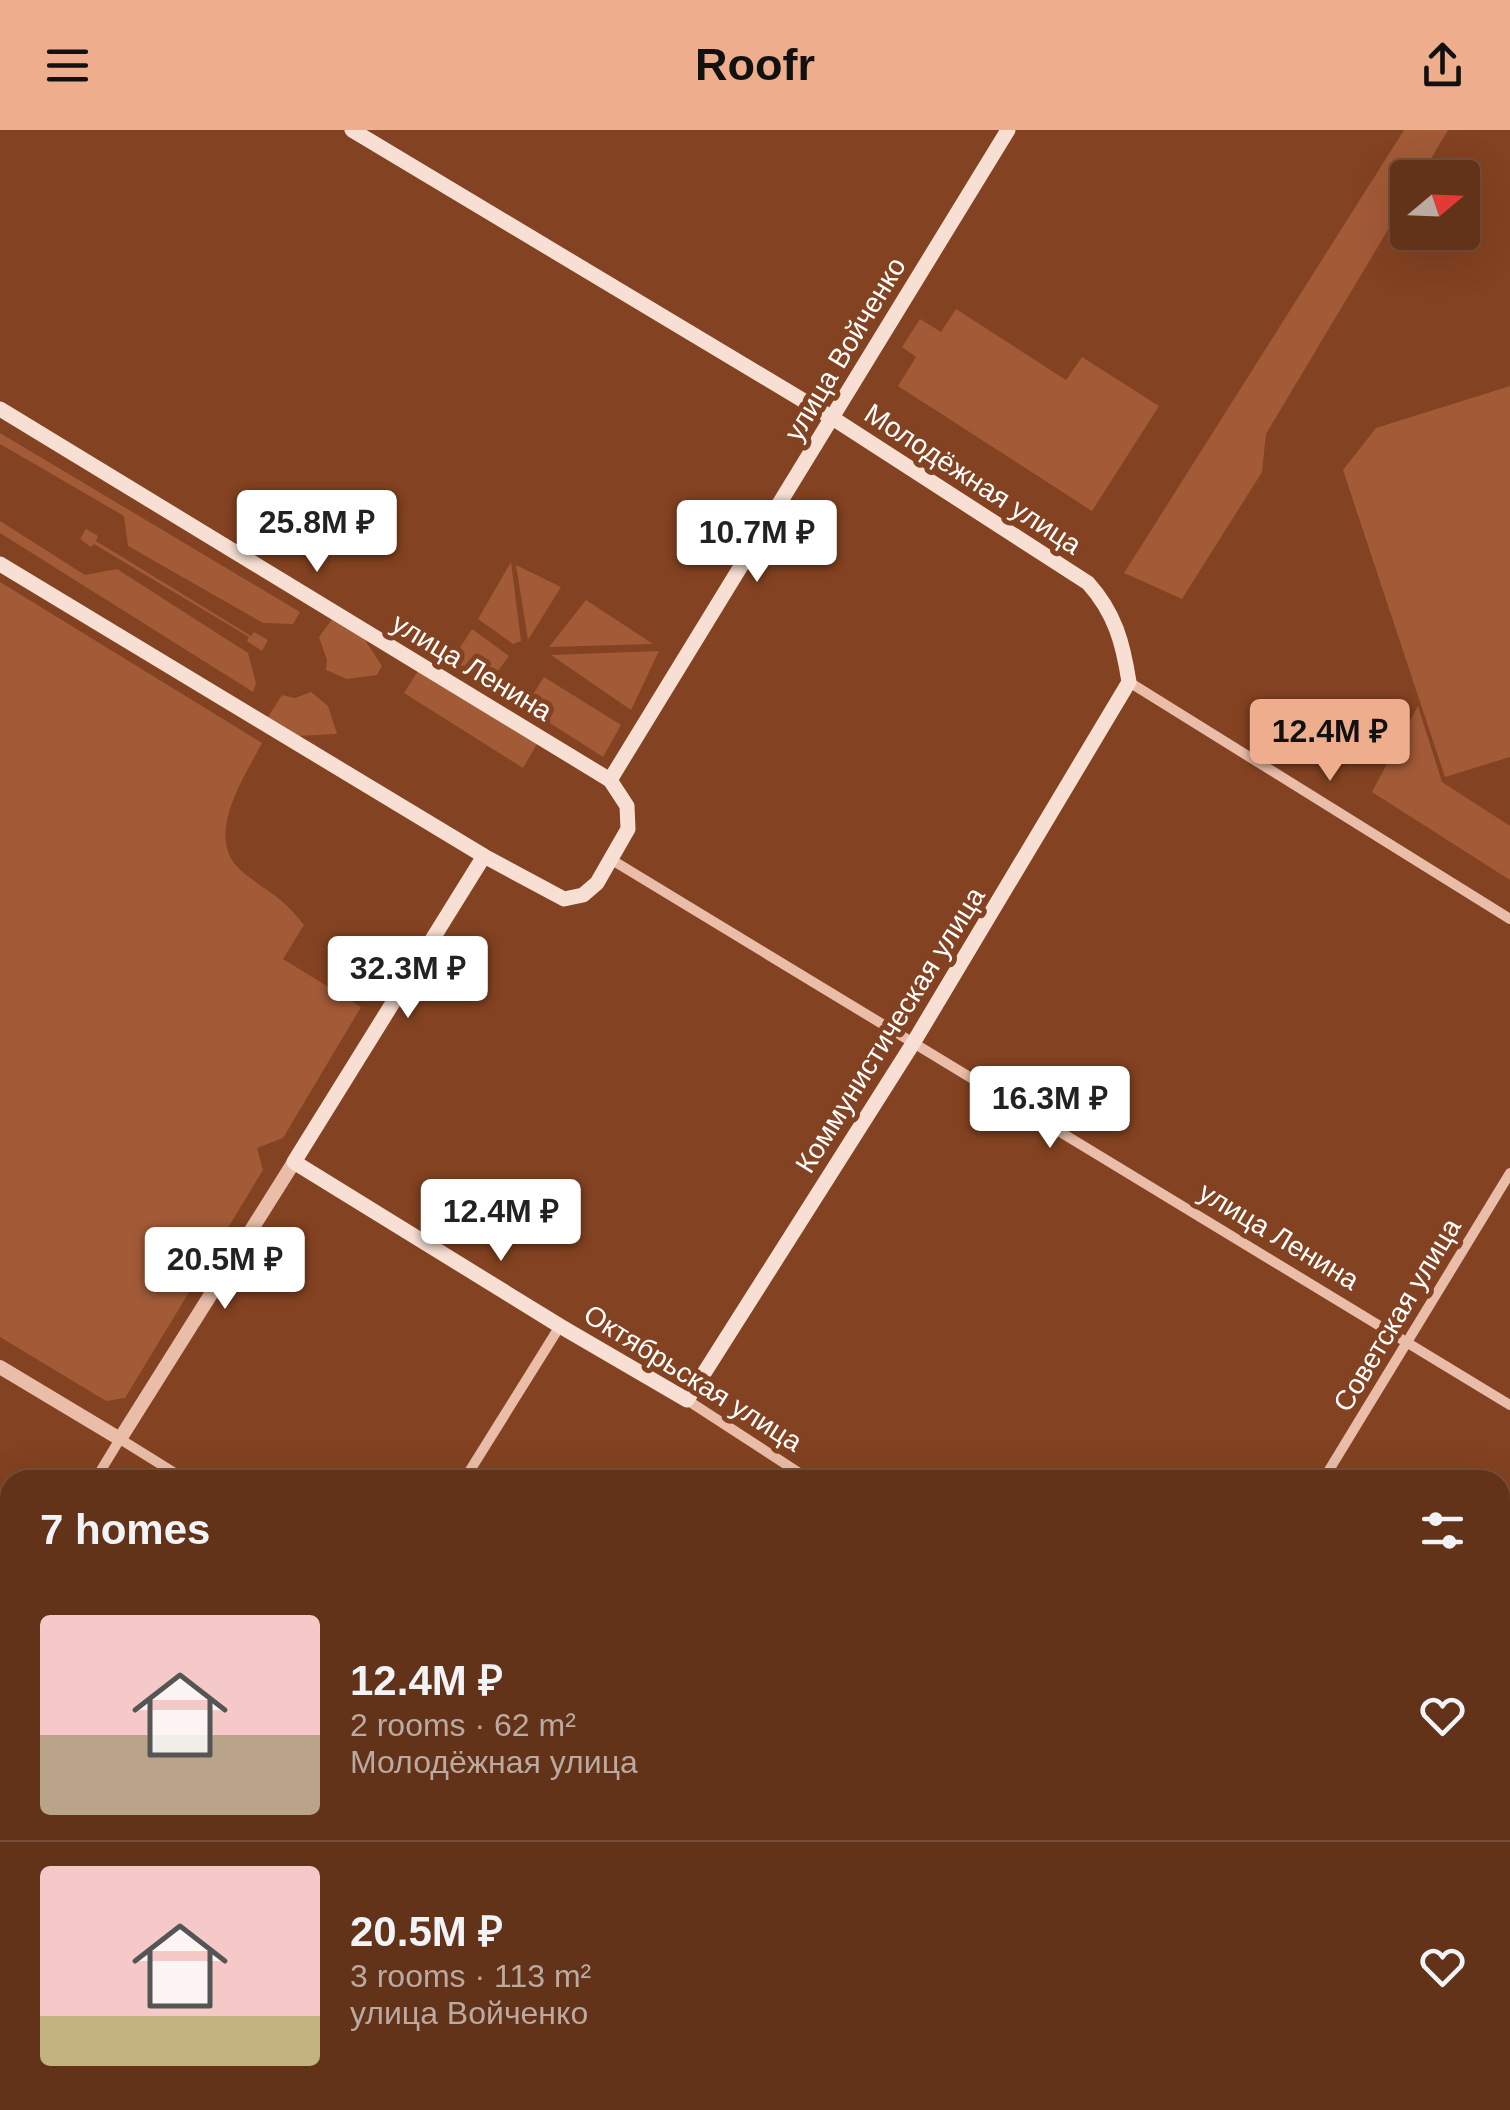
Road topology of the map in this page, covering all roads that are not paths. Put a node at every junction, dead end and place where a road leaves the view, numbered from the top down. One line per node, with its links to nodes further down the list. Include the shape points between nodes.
1 (352, 130): 4 (main road, Молодёжная улица)
2 (1008, 130): 4 (main road, улица Войченко)
3 (0, 409): 7 (main road, улица Ленина)
4 (834, 419): 6 (main road, Молодёжная улица, via 1088,583 1117,626); 7 (main road, улица Войченко)
5 (0, 564): 8 (main road)
6 (1129, 682): 10 (street); 11 (main road, Коммунистическая улица)
7 (610, 780): 9 (main road, via 629,818)
8 (484, 856): 9 (main road, via 564,899 589,891); 12 (main road)
9 (612, 860): 11 (street, улица Ленина)
10 (1510, 919)
11 (912, 1045): 15 (street, улица Ленина); 17 (main road, Коммунистическая улица)
12 (294, 1162): 14 (main road, Октябрьская улица); 19 (street)
13 (1510, 1173): 15 (street, Советская улица)
14 (560, 1326): 17 (main road, Октябрьская улица); 22 (street)
15 (1407, 1342): 18 (street, улица Ленина); 24 (street, Советская улица)
16 (0, 1366): 19 (street)
17 (688, 1400): 23 (street, Октябрьская улица)
18 (1510, 1405)
19 (120, 1439): 20 (street); 21 (street)
20 (101, 1470)
21 (170, 1470)
22 (470, 1470)
23 (795, 1470)
24 (1328, 1470)

